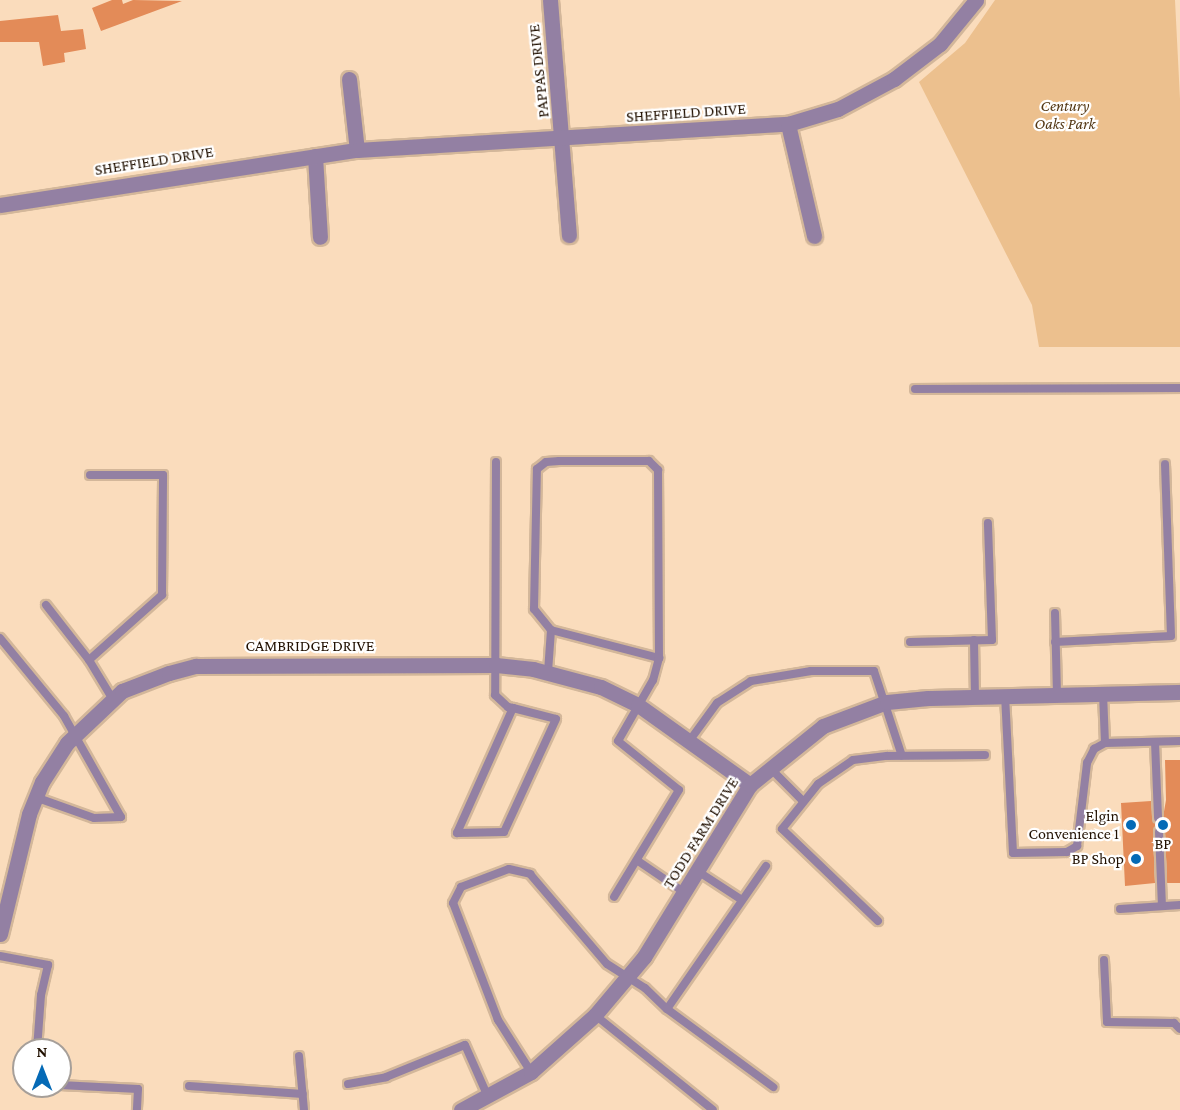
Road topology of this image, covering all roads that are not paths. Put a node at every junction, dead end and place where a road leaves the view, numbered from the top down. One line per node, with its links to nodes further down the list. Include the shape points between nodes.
1 (550, 0): 5 (street, PAPPAS DRIVE)
2 (976, 0): 4 (street, SHEFFIELD DRIVE, via 940,44 894,80 838,109)
3 (349, 80): 6 (street)
4 (788, 124): 5 (street, SHEFFIELD DRIVE); 10 (street)
5 (563, 138): 6 (street, SHEFFIELD DRIVE); 9 (street, PAPPAS DRIVE)
6 (357, 150): 7 (street, SHEFFIELD DRIVE)
7 (315, 156): 8 (street, SHEFFIELD DRIVE); 11 (street)
8 (0, 205)
9 (569, 236)
10 (814, 236)
11 (320, 237)
12 (1180, 388): 13 (lane)
13 (915, 389)
14 (496, 462): 27 (lane)
15 (1165, 464): 24 (lane, via 1171,636)
16 (90, 475): 26 (lane, via 163,475 162,595)
17 (988, 524): 22 (lane, via 992,640)
18 (46, 605): 26 (lane)
19 (1055, 613): 24 (lane)
20 (552, 630): 25 (lane); 25 (lane, via 534,609 537,469 546,462 559,461 649,461 658,470); 28 (lane)
21 (0, 639): 38 (lane, via 64,716)
22 (974, 640): 23 (lane); 33 (lane)
23 (910, 642)
24 (1055, 642): 31 (lane)
25 (659, 658): 36 (lane, via 653,680)
26 (88, 660): 34 (lane)
27 (496, 665): 28 (street, CAMBRIDGE DRIVE); 34 (street, CAMBRIDGE DRIVE, via 215,665 169,673); 37 (lane, via 495,695 499,702)
28 (548, 672): 36 (street, CAMBRIDGE DRIVE, via 601,687)
29 (1180, 692): 30 (street, TODD FARM DRIVE)
30 (1103, 693): 31 (street, TODD FARM DRIVE); 42 (lane)
31 (1057, 694): 32 (street, TODD FARM DRIVE)
32 (1005, 695): 33 (street, TODD FARM DRIVE); 42 (lane, via 1013,853 1067,852 1077,846 1087,763 1094,749)
33 (975, 696): 35 (street, TODD FARM DRIVE)
34 (112, 698): 38 (street, CAMBRIDGE DRIVE)
35 (887, 702): 39 (lane, via 874,671 779,675 751,681 732,691 717,703); 44 (lane); 45 (street, TODD FARM DRIVE, via 823,726)
36 (638, 705): 39 (street, CAMBRIDGE DRIVE); 51 (lane, via 618,741 679,790)
37 (513, 708): 37 (lane, via 556,719 504,832 457,833)
38 (73, 735): 47 (street, CAMBRIDGE DRIVE); 47 (lane, via 93,762 121,817 94,818)
39 (690, 740): 46 (street, CAMBRIDGE DRIVE)
40 (1180, 741): 41 (lane)
41 (1155, 742): 42 (lane); 49 (lane)
42 (1104, 744)
43 (985, 755): 44 (lane)
44 (902, 756): 48 (lane, via 853,760)
45 (769, 767): 46 (street, TODD FARM DRIVE); 48 (lane)
46 (750, 785): 53 (street, TODD FARM DRIVE)
47 (35, 797): 61 (street, CAMBRIDGE DRIVE)
48 (802, 800): 60 (lane, via 782,828)
49 (1158, 818)
50 (1159, 832): 58 (lane)
51 (638, 861): 54 (lane); 55 (lane)
52 (766, 866): 56 (lane)
53 (699, 872): 54 (street, TODD FARM DRIVE); 56 (lane)
54 (685, 893): 64 (street, TODD FARM DRIVE)
55 (614, 897)
56 (742, 900): 65 (lane)
57 (1180, 904): 58 (lane)
58 (1162, 906): 59 (lane)
59 (1120, 909)
60 (878, 921)
61 (0, 934)
62 (0, 956): 68 (lane, via 48,965 41,995)
63 (1104, 960): 67 (lane, via 1107,1022)
64 (627, 976): 65 (lane); 66 (street, TODD FARM DRIVE); 70 (lane, via 595,952 530,874 509,869 461,887 453,903 465,942 498,1020)
65 (667, 1009): 74 (lane)
66 (595, 1015): 70 (street, TODD FARM DRIVE); 80 (lane)
67 (1178, 1023)
68 (39, 1038)
69 (299, 1056): 75 (lane)
70 (531, 1072): 76 (street, TODD FARM DRIVE)
71 (348, 1084): 76 (lane, via 386,1077 465,1045)
72 (72, 1086): 77 (lane, via 138,1089)
73 (189, 1086): 75 (lane)
74 (773, 1087)
75 (303, 1094): 78 (lane)
76 (488, 1097): 79 (street, TODD FARM DRIVE)
77 (137, 1110)
78 (304, 1110)
79 (461, 1110)
80 (713, 1110)

